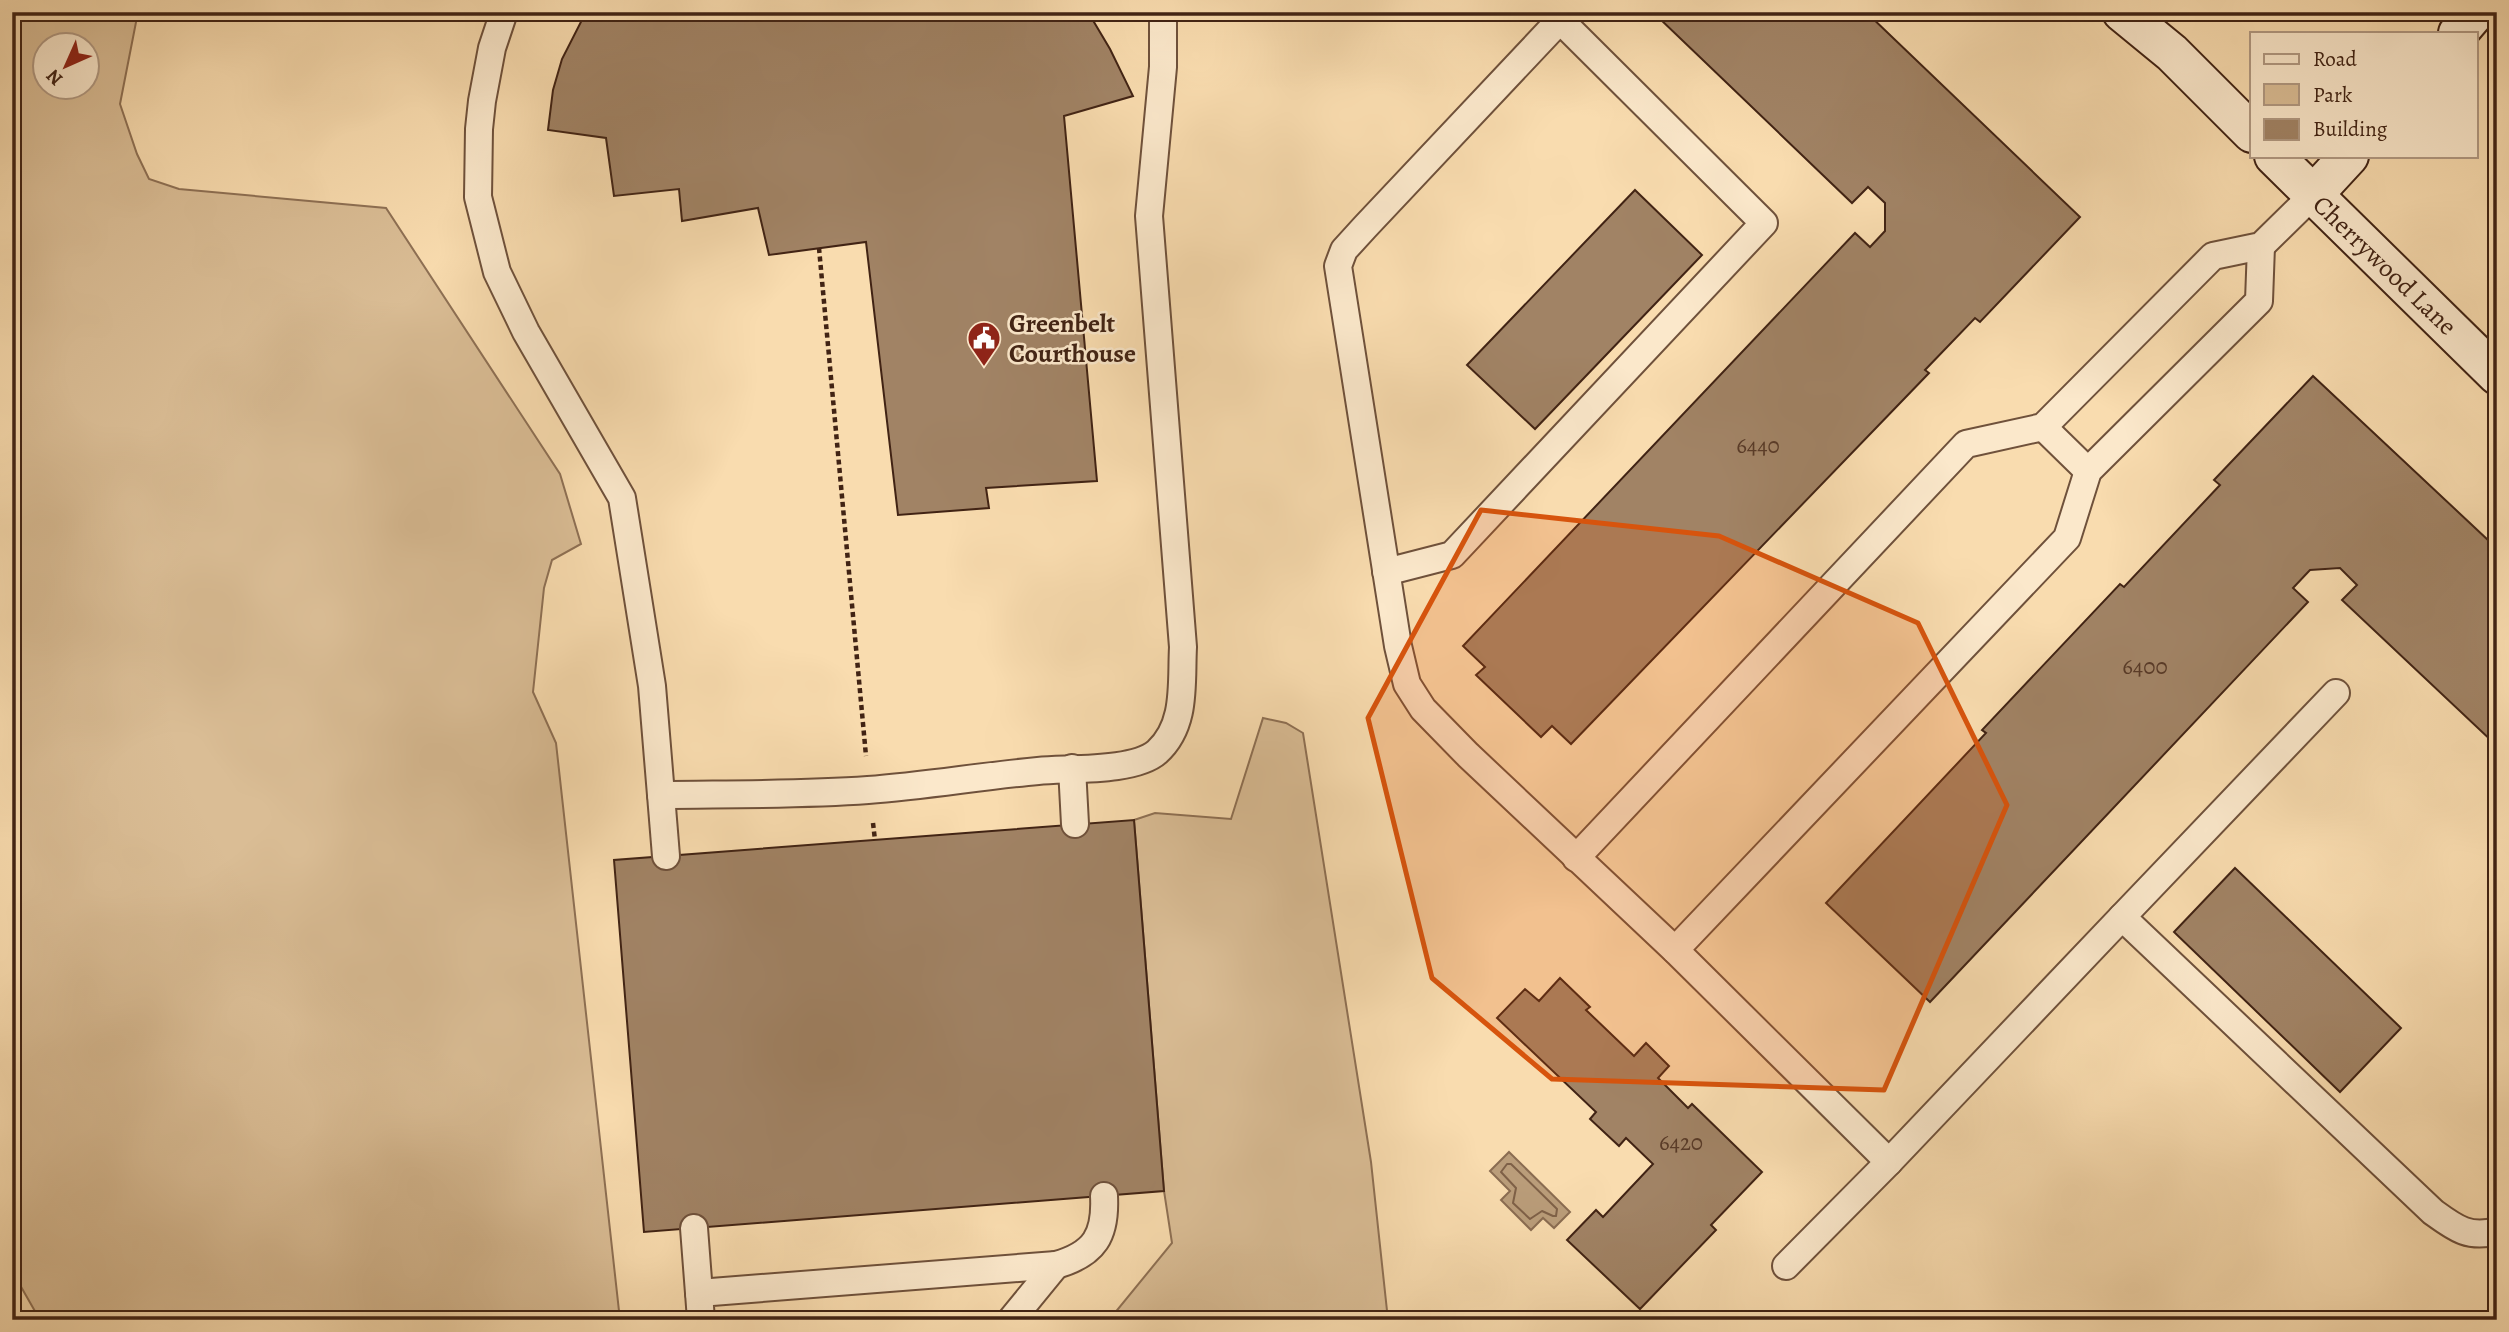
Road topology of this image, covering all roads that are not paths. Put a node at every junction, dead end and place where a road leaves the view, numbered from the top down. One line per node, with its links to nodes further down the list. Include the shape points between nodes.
1 (504, 12): 17 (lane, via 482,101 478,197 497,272 526,332 622,498 652,686)
2 (1163, 12): 16 (lane, via 1163,67 1149,216 1182,647 1180,715 1157,752 1145,759 1113,767)
3 (2122, 12): 6 (street, via 2172,53)
4 (2476, 12): 5 (street)
5 (2459, 32)
6 (2250, 131)
7 (2276, 158): 9 (street, Cherrywood Lane)
8 (2347, 158): 9 (street)
9 (2313, 195): 10 (lane); 11 (street, Cherrywood Lane)
10 (2261, 246): 12 (lane, via 2213,256); 13 (lane, via 2259,301)
11 (2497, 375)
12 (2042, 427): 13 (lane); 20 (lane, via 1966,444)
13 (2088, 471): 22 (lane, via 2067,538)
14 (1386, 572): 14 (lane, via 1338,266 1351,242 1560,20 1764,223 1452,555); 20 (lane, via 1407,684 1423,709)
15 (2336, 693): 21 (lane)
16 (1072, 768): 17 (lane, via 870,790); 18 (lane)
17 (661, 795): 19 (lane)
18 (1075, 824)
19 (666, 856)
20 (1577, 858): 22 (lane)
21 (2122, 917): 23 (lane); 26 (lane, via 2433,1212 2458,1230 2481,1235)
22 (1675, 950): 23 (lane)
23 (1889, 1162): 28 (lane)
24 (1104, 1196): 27 (lane, via 1105,1213 1097,1240 1081,1256)
25 (694, 1228): 29 (lane)
26 (2497, 1231)
27 (1056, 1265): 29 (lane); 31 (lane)
28 (1786, 1266)
29 (699, 1293): 30 (lane)
30 (701, 1320)
31 (1011, 1320)

